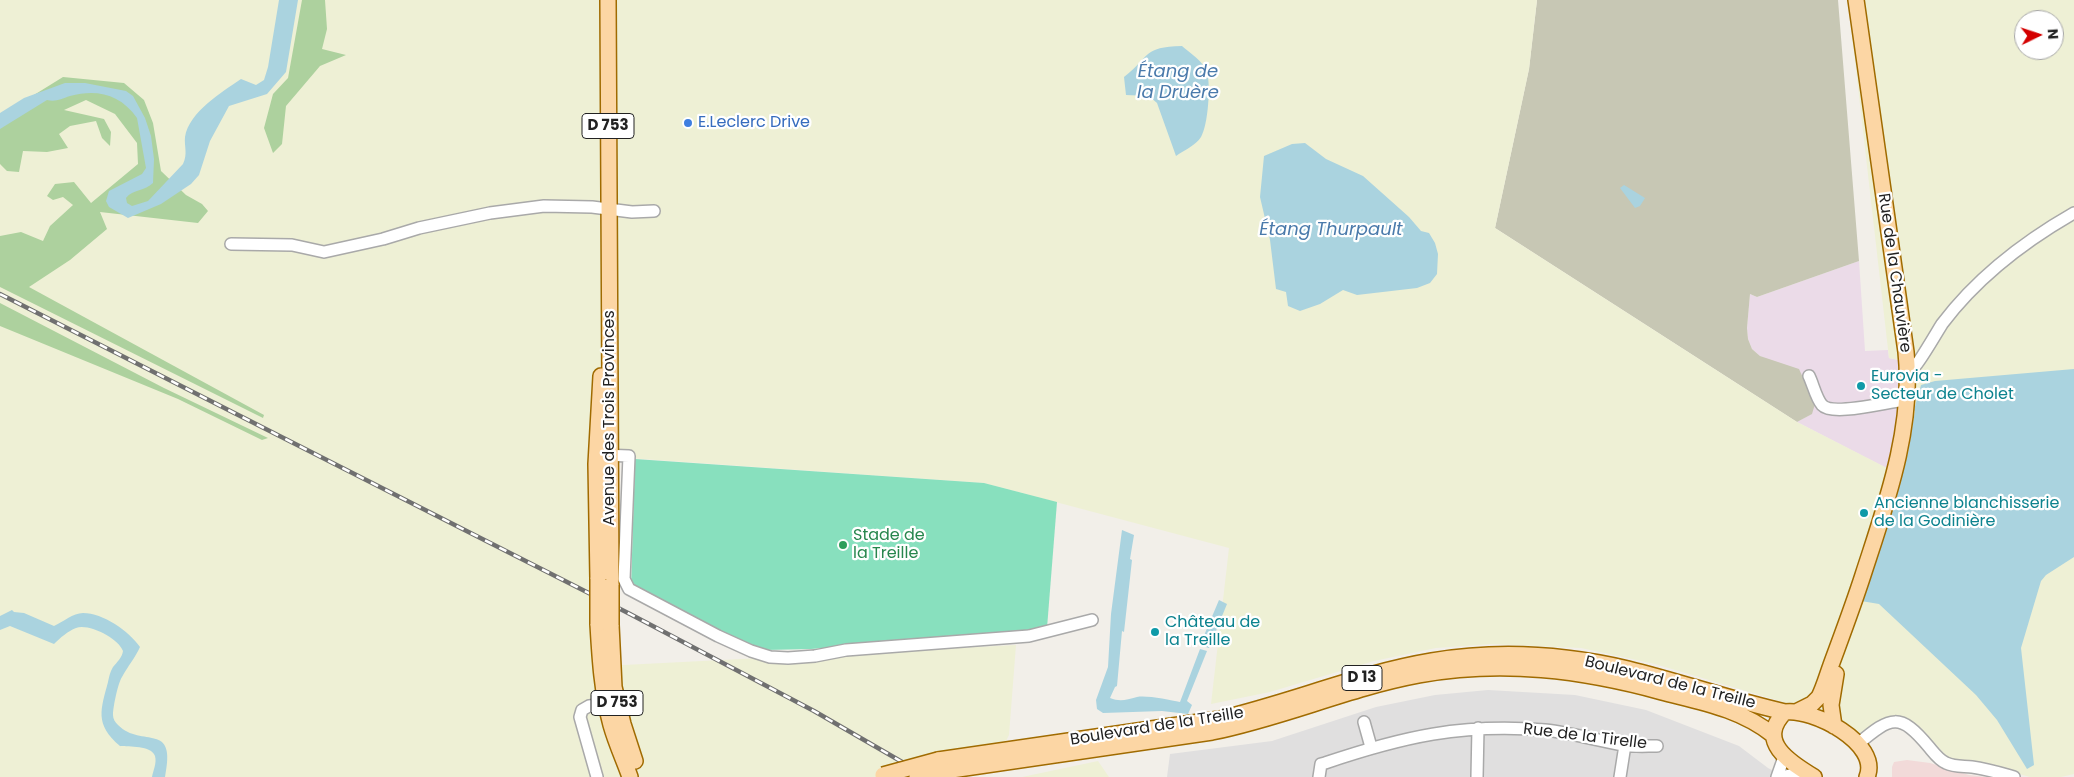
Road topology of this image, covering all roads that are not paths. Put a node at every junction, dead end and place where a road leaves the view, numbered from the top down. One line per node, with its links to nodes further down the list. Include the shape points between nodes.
1 (608, 0): 3 (main road, Avenue des Trois Provinces / D 753)
2 (1856, 0): 8 (main road, Rue de la Chauvière)
3 (609, 210): 4 (street); 6 (street, via 544,206 490,213 324,252 292,245); 7 (main road, Avenue des Trois Provinces / D 753)
4 (654, 211)
5 (2074, 213): 8 (street, via 2051,226 1980,283 1954,309 1916,366)
6 (231, 244)
7 (608, 252): 11 (main road, Avenue des Trois Provinces / D 753); 12 (main road, Avenue des Trois Provinces / D 753)
8 (1908, 369): 10 (main road, Rue de la Chauvière)
9 (1809, 376): 10 (street, via 1821,404 1830,410)
10 (1907, 400): 16 (main road, Rue de la Chauvière, via 1898,458)
11 (610, 455): 12 (street, via 602,455); 13 (main road, Avenue des Trois Provinces / D 753); 14 (street, via 629,456 624,579 628,589 751,651 770,657 795,658 846,650 1028,636)
12 (596, 464): 13 (main road, Avenue des Trois Provinces / D 753)
13 (604, 582): 15 (main road, D 753, bridge)
14 (1092, 620)
15 (605, 625): 17 (main road, D 753, via 601,674); 34 (main road, D 753, via 622,724)
16 (1846, 629): 18 (main road, Rue de la Chauvière, via 1819,697 1812,704); 20 (main road, Rue de la Chauvière, via 1830,704)
17 (606, 704): 32 (street, via 589,706 582,710 580,717); 33 (main road, D 753)
18 (1791, 712): 20 (main road, Boulevard de la Treille); 22 (main road, via 1777,721); 28 (main road, Boulevard de la Treille / D 13, via 1602,664 1545,656 1485,656 1434,660 1391,669 1220,719)
19 (1364, 722): 26 (street)
20 (1834, 726): 23 (main road, Boulevard de la Treille)
21 (1478, 728): 24 (street, Rue de la Tirelle, via 1572,733); 26 (street, Rue de la Tirelle, via 1432,733); 37 (street)
22 (1773, 735): 27 (main road); 28 (main road, Boulevard de la Treille / D 13, via 1740,713 1615,679 1549,669 1474,668 1392,681 1219,731)
23 (1858, 744): 31 (main road, via 1867,758); 41 (street, via 1878,726 1898,722 1912,728 1943,762)
24 (1625, 745): 25 (street, Rue de la Tirelle); 38 (street)
25 (1657, 746)
26 (1371, 747): 36 (street, Rue de la Tirelle, via 1321,764)
27 (1784, 757): 29 (main road); 39 (street)
28 (941, 766): 30 (main road, Boulevard de la Treille / D 13, bridge); 35 (main road, Boulevard de la Treille / D 13, bridge)
29 (1808, 774): 40 (street)
30 (880, 776)
31 (1868, 776)
32 (598, 777)
33 (630, 777)
34 (640, 777)
35 (917, 777)
36 (1319, 777)
37 (1477, 777)
38 (1620, 777)
39 (1777, 777)
40 (1783, 777)
41 (2014, 777)

